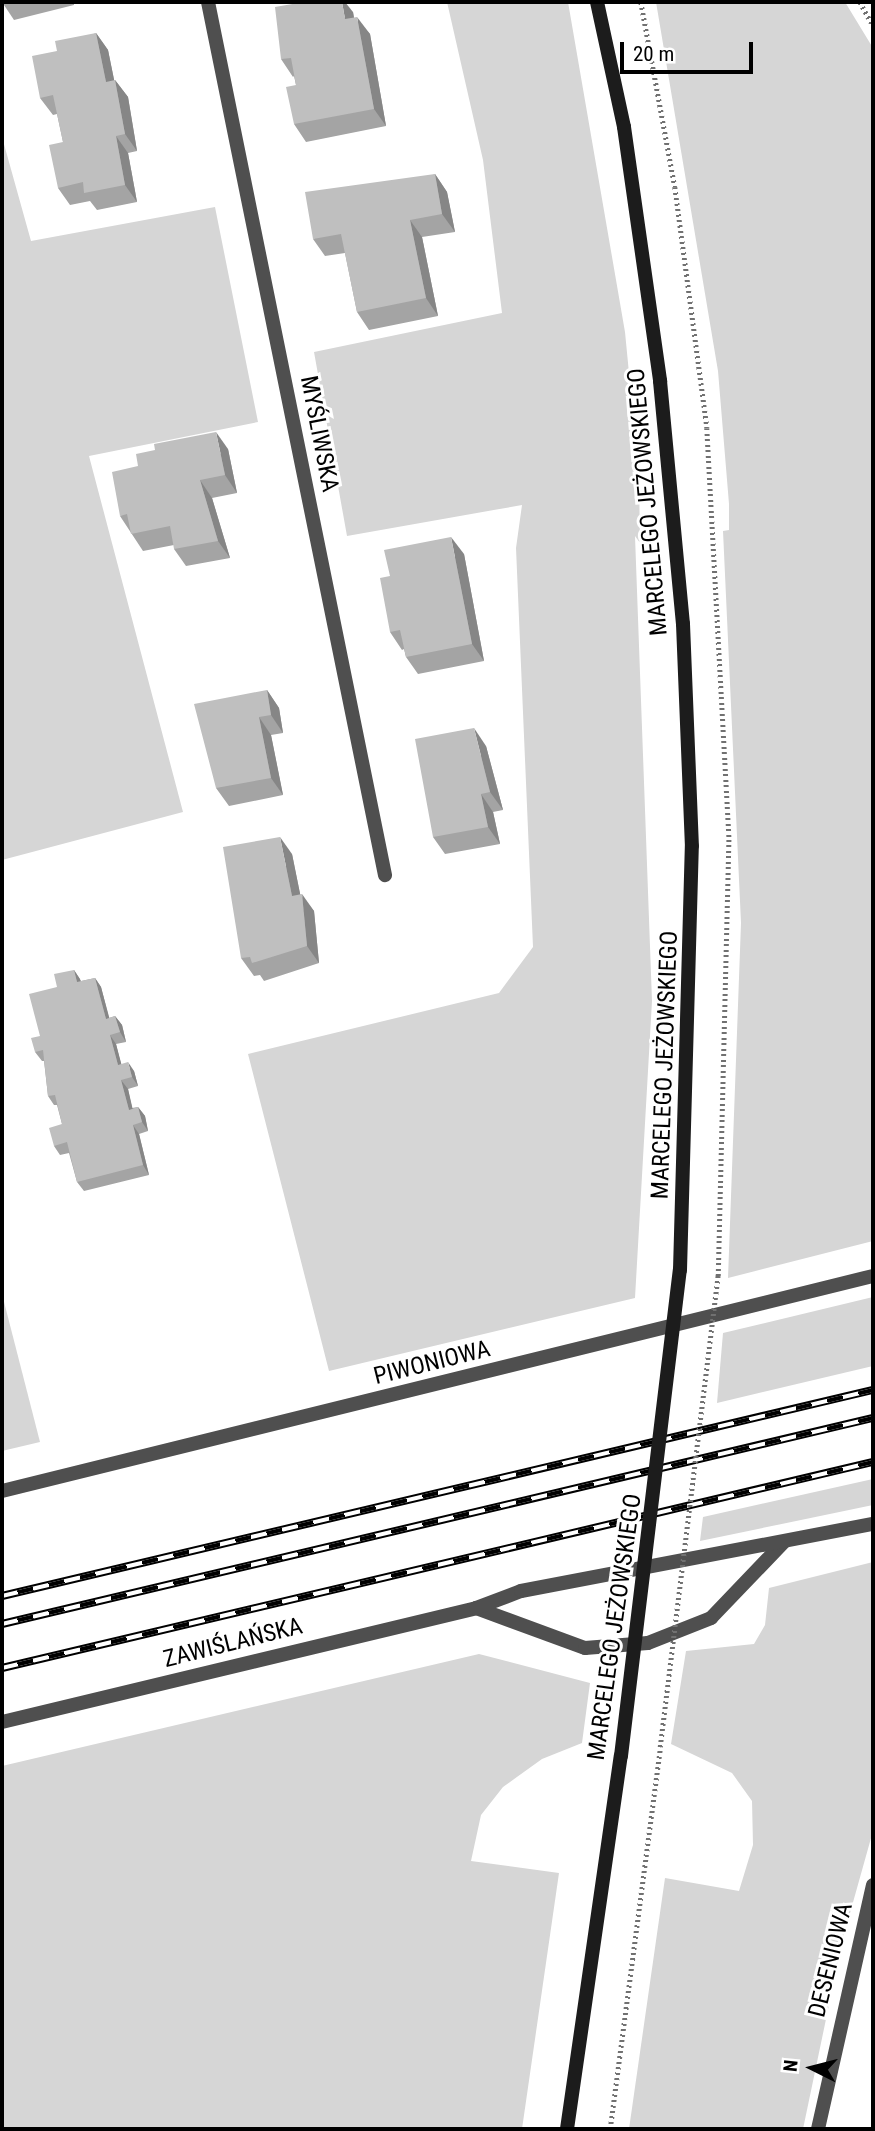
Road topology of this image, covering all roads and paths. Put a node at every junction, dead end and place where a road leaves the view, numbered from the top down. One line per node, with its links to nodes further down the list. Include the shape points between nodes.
1 (208, 2): 7 (street, MYŚLIWSKA)
2 (597, 2): 16 (street, MARCELEGO JEŻOWSKIEGO, bridge, via 624,127 660,381 683,624 692,846 680,1270 621,1756)
3 (641, 2): 6 (path, via 692,305 713,533)
4 (860, 2): 5 (path)
5 (873, 25)
6 (729, 837)
7 (385, 874)
8 (873, 1276): 9 (street, PIWONIOWA)
9 (2, 1491)
10 (873, 1524): 11 (street, ZAWIŚLAŃSKA)
11 (784, 1542): 12 (street, ZAWIŚLAŃSKA, via 521,1591); 12 (street, via 710,1618 648,1643 584,1648)
12 (476, 1608): 13 (street, ZAWIŚLAŃSKA)
13 (2, 1722)
14 (660, 1747): 17 (path)
15 (873, 1885): 18 (street, DESENIOWA)
16 (567, 2129)
17 (610, 2129)
18 (818, 2129)

